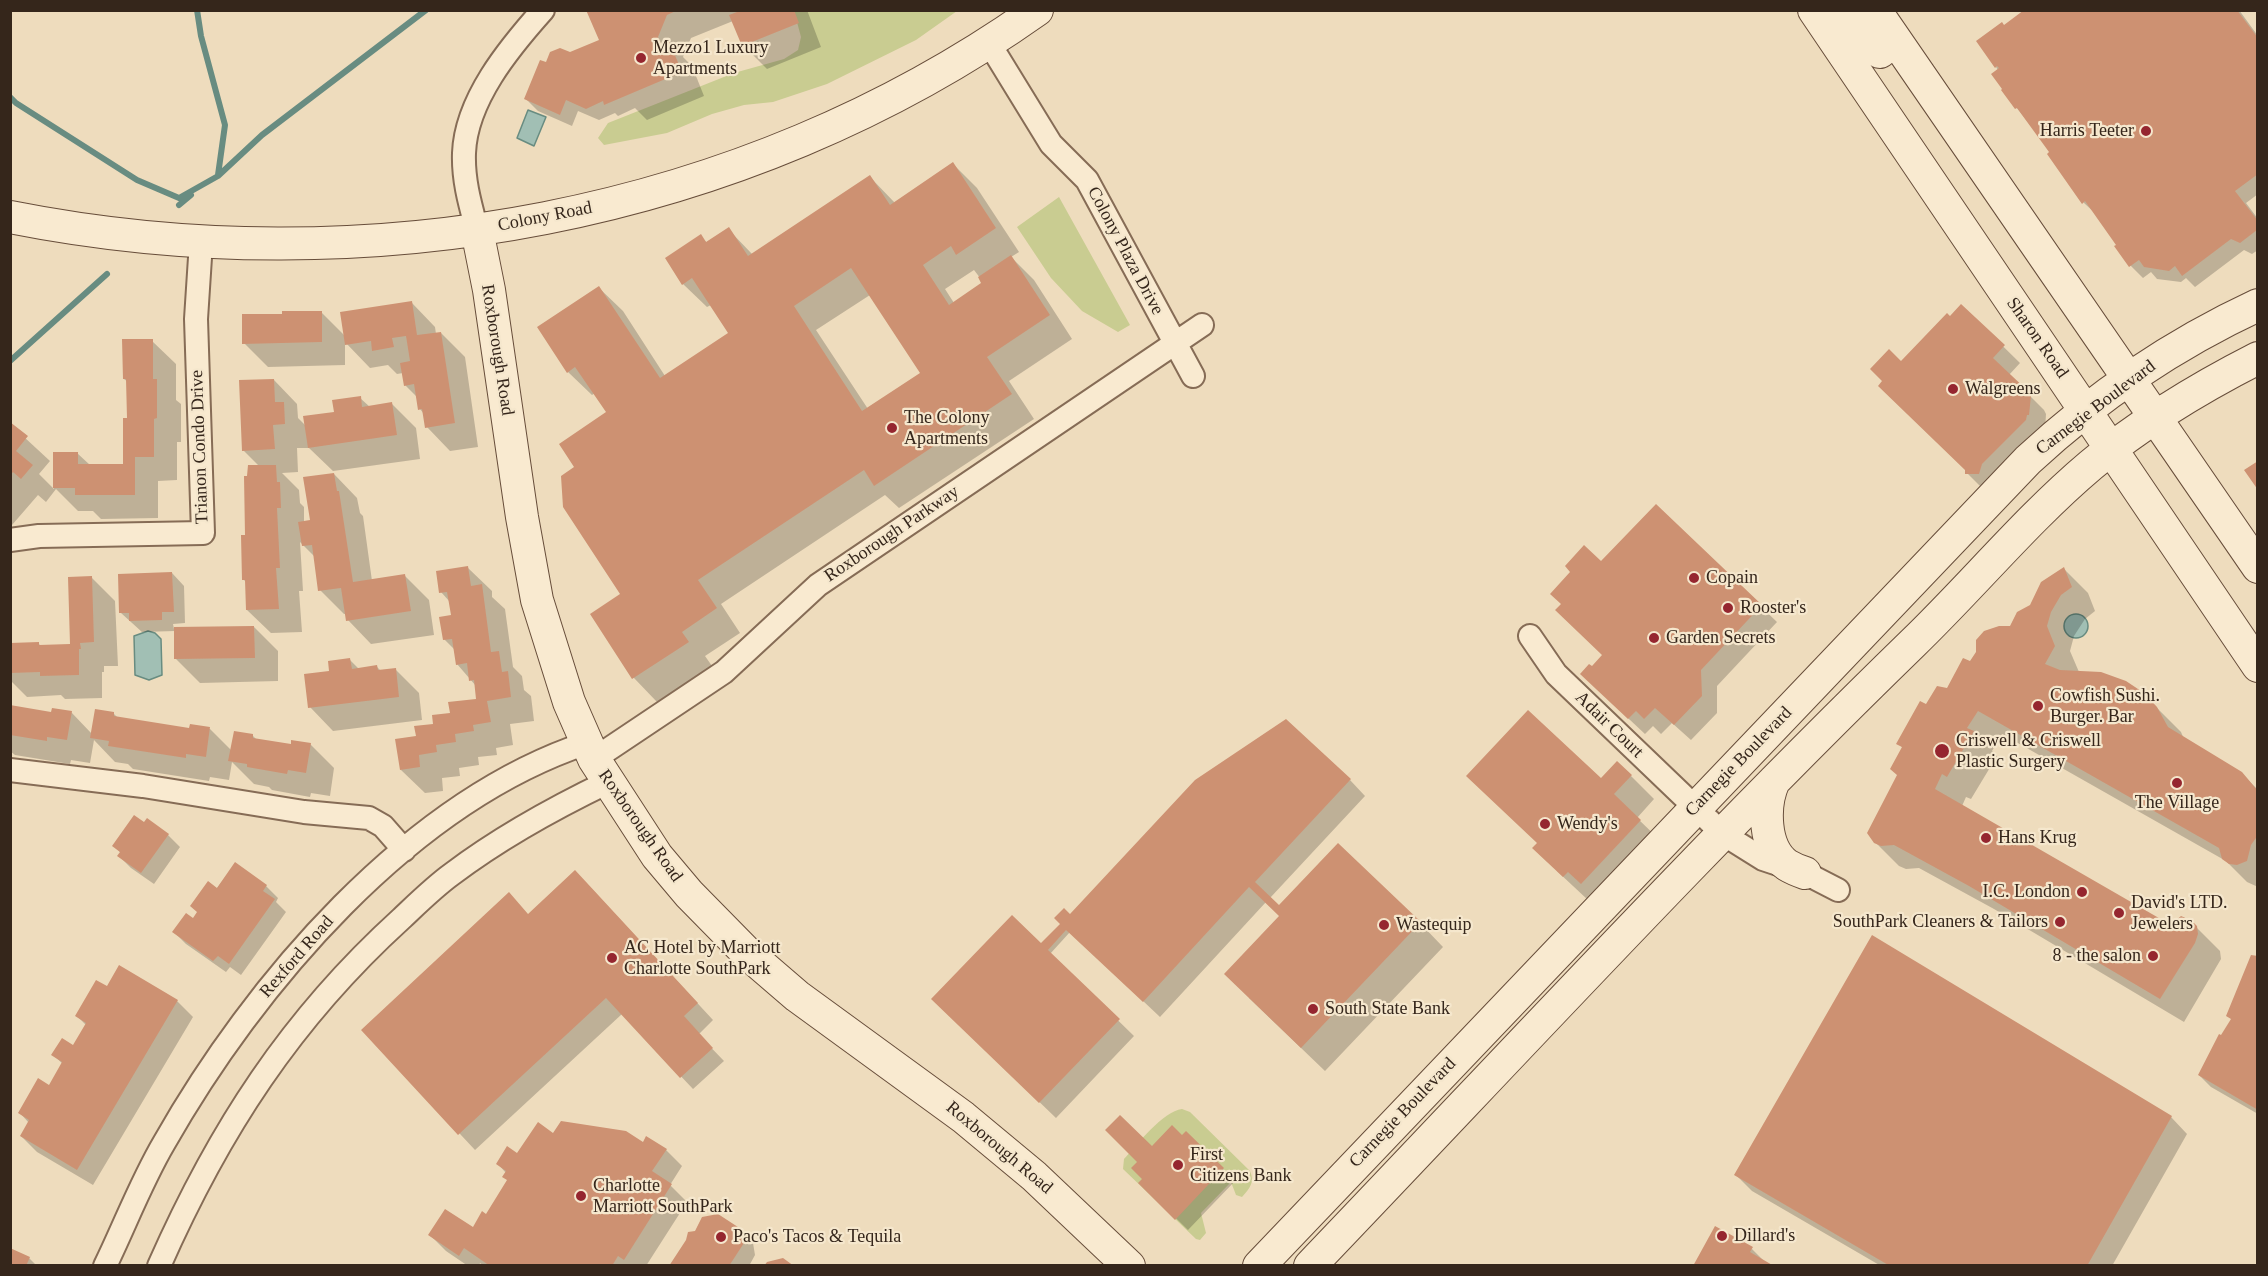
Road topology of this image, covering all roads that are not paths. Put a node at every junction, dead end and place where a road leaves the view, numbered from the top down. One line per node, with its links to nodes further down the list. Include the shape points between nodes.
1 (543, 10): 9 (street, via 495,71 467,132 466,189)
2 (1037, 10): 6 (street, Colony Road)
3 (1814, 10): 17 (street, Sharon Road)
4 (1848, 10): 7 (street, via 1900,76)
5 (1875, 10): 7 (street)
6 (989, 43): 9 (street, Colony Road, via 871,107 735,165 640,196); 13 (street, Colony Plaza Drive, via 1051,144 1087,180)
7 (1923, 81): 16 (street)
8 (10, 217): 10 (street, Colony Road, via 108,233)
9 (477, 230): 10 (street, Colony Road, via 387,241 300,245); 24 (street, Roxborough Road, via 537,600 569,702)
10 (201, 242): 20 (street, Trianon Condo Drive, via 196,319 203,533)
11 (2258, 305): 16 (street, Carnegie Boulevard)
12 (1202, 325): 13 (street, Roxborough Parkway)
13 (1174, 344): 15 (street, Colony Plaza Drive); 24 (street, Roxborough Parkway, via 818,585 724,672)
14 (2258, 358): 18 (street)
15 (1193, 376)
16 (2129, 379): 17 (street, Carnegie Boulevard); 18 (street)
17 (2086, 411): 19 (street, Sharon Road); 27 (street, Carnegie Boulevard, via 2021,467)
18 (2156, 418): 19 (street); 21 (street)
19 (2110, 449): 23 (street, Sharon Road); 26 (street, via 2066,488)
20 (10, 540)
21 (2258, 567)
22 (1530, 636): 27 (street, Adair Court, via 1556,674)
23 (2258, 666)
24 (596, 761): 29 (street, Rexford Road, via 550,757 483,792); 33 (street, via 576,797 512,833 451,875 351,967 252,1091 199,1180); 34 (street, Roxborough Road, via 657,856 747,953 796,996 963,1117 1034,1176)
25 (10, 770): 29 (street, via 369,818 383,826)
26 (1774, 781): 28 (street); 30 (street, via 1766,808 1770,834 1786,864)
27 (1695, 808): 28 (street, Adair Court); 35 (street, Carnegie Boulevard)
28 (1723, 834): 30 (street, Adair Court, via 1763,859); 36 (street)
29 (404, 850): 32 (street, Rexford Road, via 313,937 227,1042 162,1146)
30 (1804, 873): 31 (street, Adair Court)
31 (1838, 890)
32 (105, 1266)
33 (159, 1266)
34 (1129, 1266)
35 (1258, 1266)
36 (1310, 1266)

